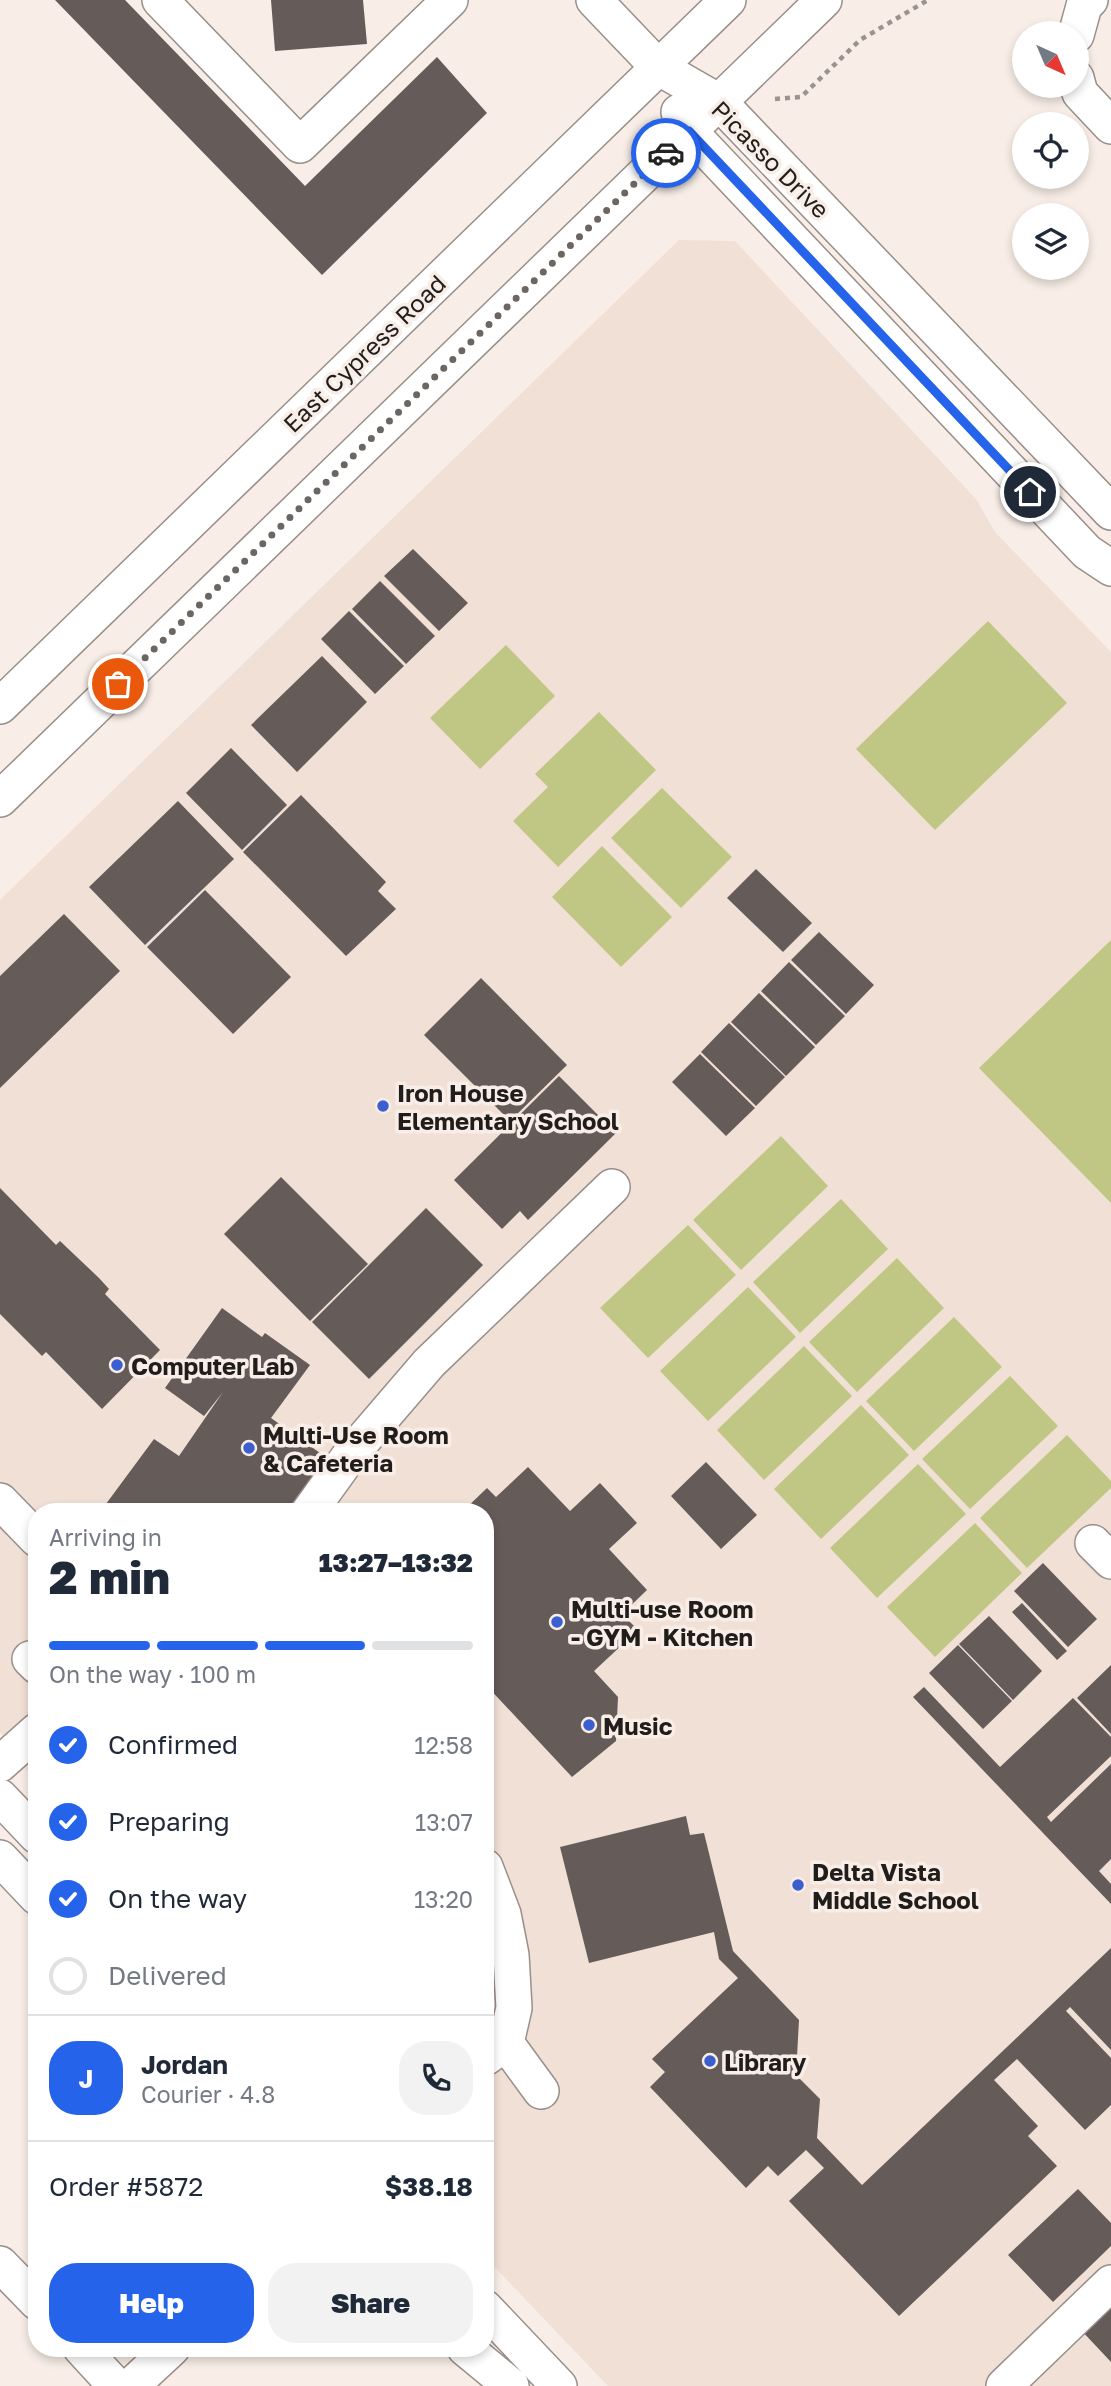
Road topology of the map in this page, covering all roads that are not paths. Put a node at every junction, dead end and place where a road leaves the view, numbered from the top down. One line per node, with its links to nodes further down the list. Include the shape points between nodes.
1 (160, 0): 2 (street, via 300,145)
2 (450, 0)
3 (594, 0): 8 (street)
4 (728, 0): 8 (street, East Cypress Road)
5 (824, 0): 10 (street)
6 (1090, 0): 7 (street)
7 (1080, 21)
8 (658, 67): 10 (street, Picasso Drive); 12 (street, Picasso Drive); 15 (street, East Cypress Road)
9 (1085, 98): 11 (street)
10 (719, 102): 12 (street); 13 (street, Picasso Drive)
11 (1111, 126)
12 (689, 131): 14 (street, Picasso Drive, via 1087,552); 16 (street)
13 (1111, 512)
14 (1111, 568)
15 (0, 706)
16 (0, 799)
17 (612, 1187): 19 (street, via 429,1363)
18 (0, 1501): 20 (street)
19 (315, 1503)
20 (28, 1530)
21 (28, 1739): 22 (street)
22 (0, 1764)
23 (0, 1797): 24 (street)
24 (28, 1827)
25 (0, 1858): 26 (street)
26 (28, 1888)
27 (494, 1890): 28 (street, via 511,1955 513,2008)
28 (495, 2050): 29 (street)
29 (541, 2091)
30 (0, 2264): 32 (street)
31 (1111, 2283): 41 (street)
32 (28, 2293)
33 (494, 2317): 40 (street)
34 (89, 2357): 37 (street)
35 (162, 2357): 38 (street)
36 (476, 2357): 39 (street)
37 (116, 2386)
38 (131, 2386)
39 (511, 2386)
40 (559, 2386)
41 (1004, 2386)

